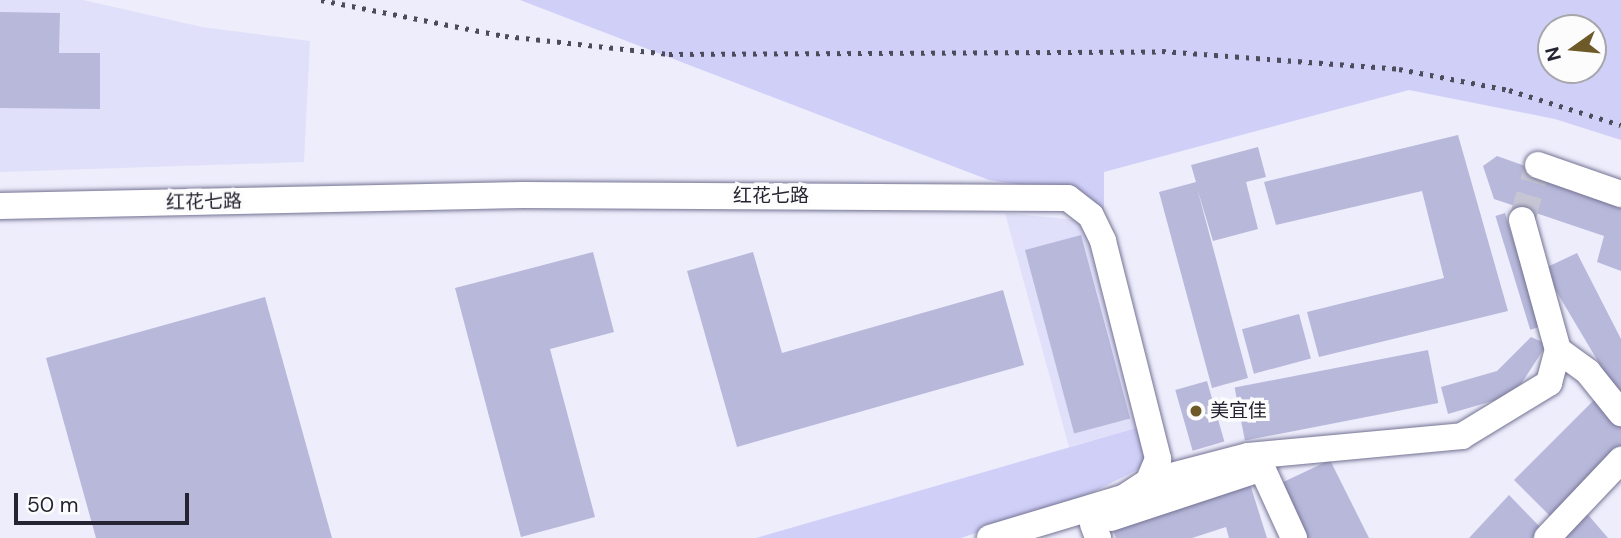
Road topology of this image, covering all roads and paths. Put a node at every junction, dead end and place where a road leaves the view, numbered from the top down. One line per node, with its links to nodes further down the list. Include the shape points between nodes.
1 (1538, 165): 2 (street)
2 (1621, 194)
3 (0, 206): 8 (street, 红花七路, via 523,195 1068,198 1091,216 1103,241 1157,459)
4 (1522, 220): 5 (street)
5 (1558, 350): 6 (street, via 1588,372); 8 (street, via 1549,383 1462,436 1248,456)
6 (1621, 413)
7 (1621, 460): 13 (street)
8 (1148, 482): 10 (street, via 1122,498)
9 (1095, 531): 11 (street); 12 (street, via 1262,468)
10 (990, 538)
11 (1050, 538)
12 (1294, 538)
13 (1547, 538)

